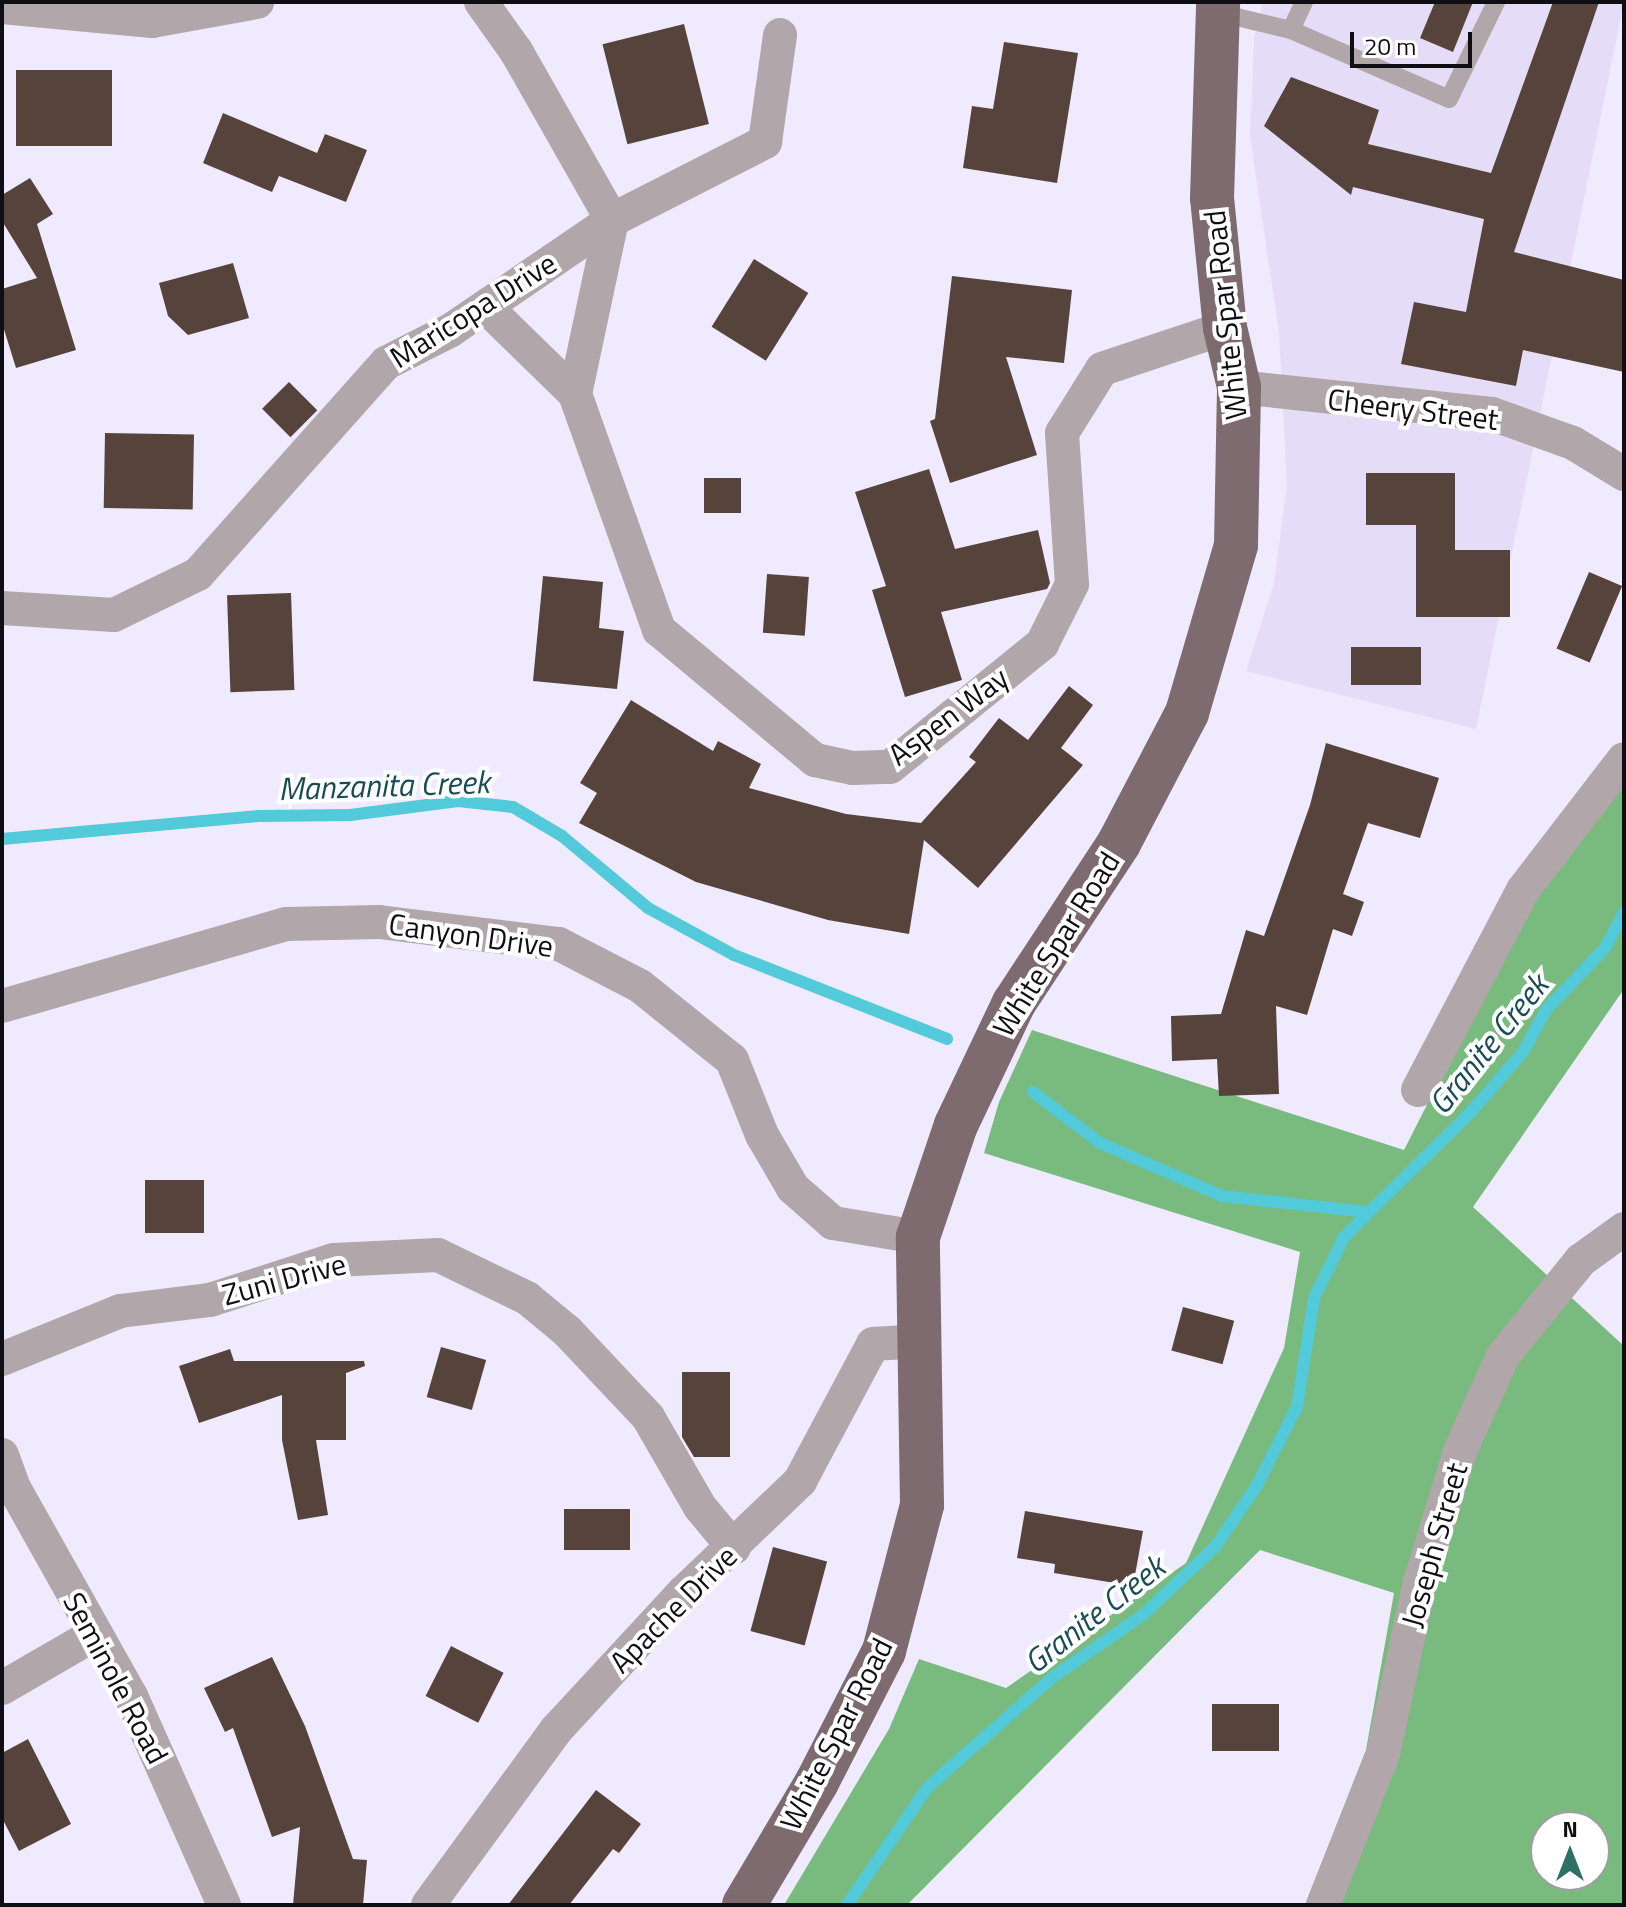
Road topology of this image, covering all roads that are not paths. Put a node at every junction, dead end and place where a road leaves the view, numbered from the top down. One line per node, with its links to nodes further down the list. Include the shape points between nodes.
1 (257, 2): 5 (street, via 152,21)
2 (481, 2): 9 (street, via 516,51)
3 (1304, 2): 7 (lane)
4 (1496, 2): 7 (lane, via 1449,99)
5 (2, 7)
6 (1216, 7): 7 (lane); 11 (main road, White Spar Road, via 1212,198)
7 (1291, 30)
8 (780, 35): 9 (street, Maricopa Drive, via 765,142)
9 (612, 220): 10 (street, Maricopa Drive); 13 (street)
10 (486, 307): 13 (street); 15 (street, Maricopa Drive, via 386,363 198,574 114,615)
11 (1225, 328): 12 (main road, White Spar Road); 13 (street, Aspen Way, via 1102,369 1062,433 1072,584 1042,644 890,767 853,768 815,760 659,630)
12 (1239, 387): 14 (street, Cheery Street, via 1492,414 1573,443); 20 (main road, White Spar Road, via 1236,545 1187,713 1119,843 1014,1003 956,1125)
13 (575, 394)
14 (1624, 474)
15 (2, 608)
16 (1624, 759): 18 (street, via 1523,890)
17 (2, 1006): 20 (street, Canyon Drive, via 286,924 379,922 559,944 640,986 732,1060 762,1135 793,1188 833,1223)
18 (1418, 1090)
19 (1624, 1229): 30 (street, Joseph Street, via 1581,1260 1503,1356 1461,1449 1420,1582 1383,1754)
20 (918, 1237): 21 (main road, White Spar Road)
21 (923, 1341): 24 (street, Apache Drive, via 873,1344 800,1481); 29 (main road, White Spar Road, via 922,1505 884,1651 817,1782)
22 (2, 1359): 24 (street, Zuni Drive, via 120,1311 210,1300 334,1260 438,1255 527,1298 567,1331 648,1417 700,1507)
23 (2, 1455): 25 (street, Seminole Road, via 13,1486)
24 (734, 1548): 28 (street, Apache Drive, via 684,1592 556,1730)
25 (95, 1634): 26 (street); 27 (street, Seminole Road, via 131,1696)
26 (2, 1688)
27 (224, 1905)
28 (428, 1905)
29 (744, 1905)
30 (1323, 1905)

